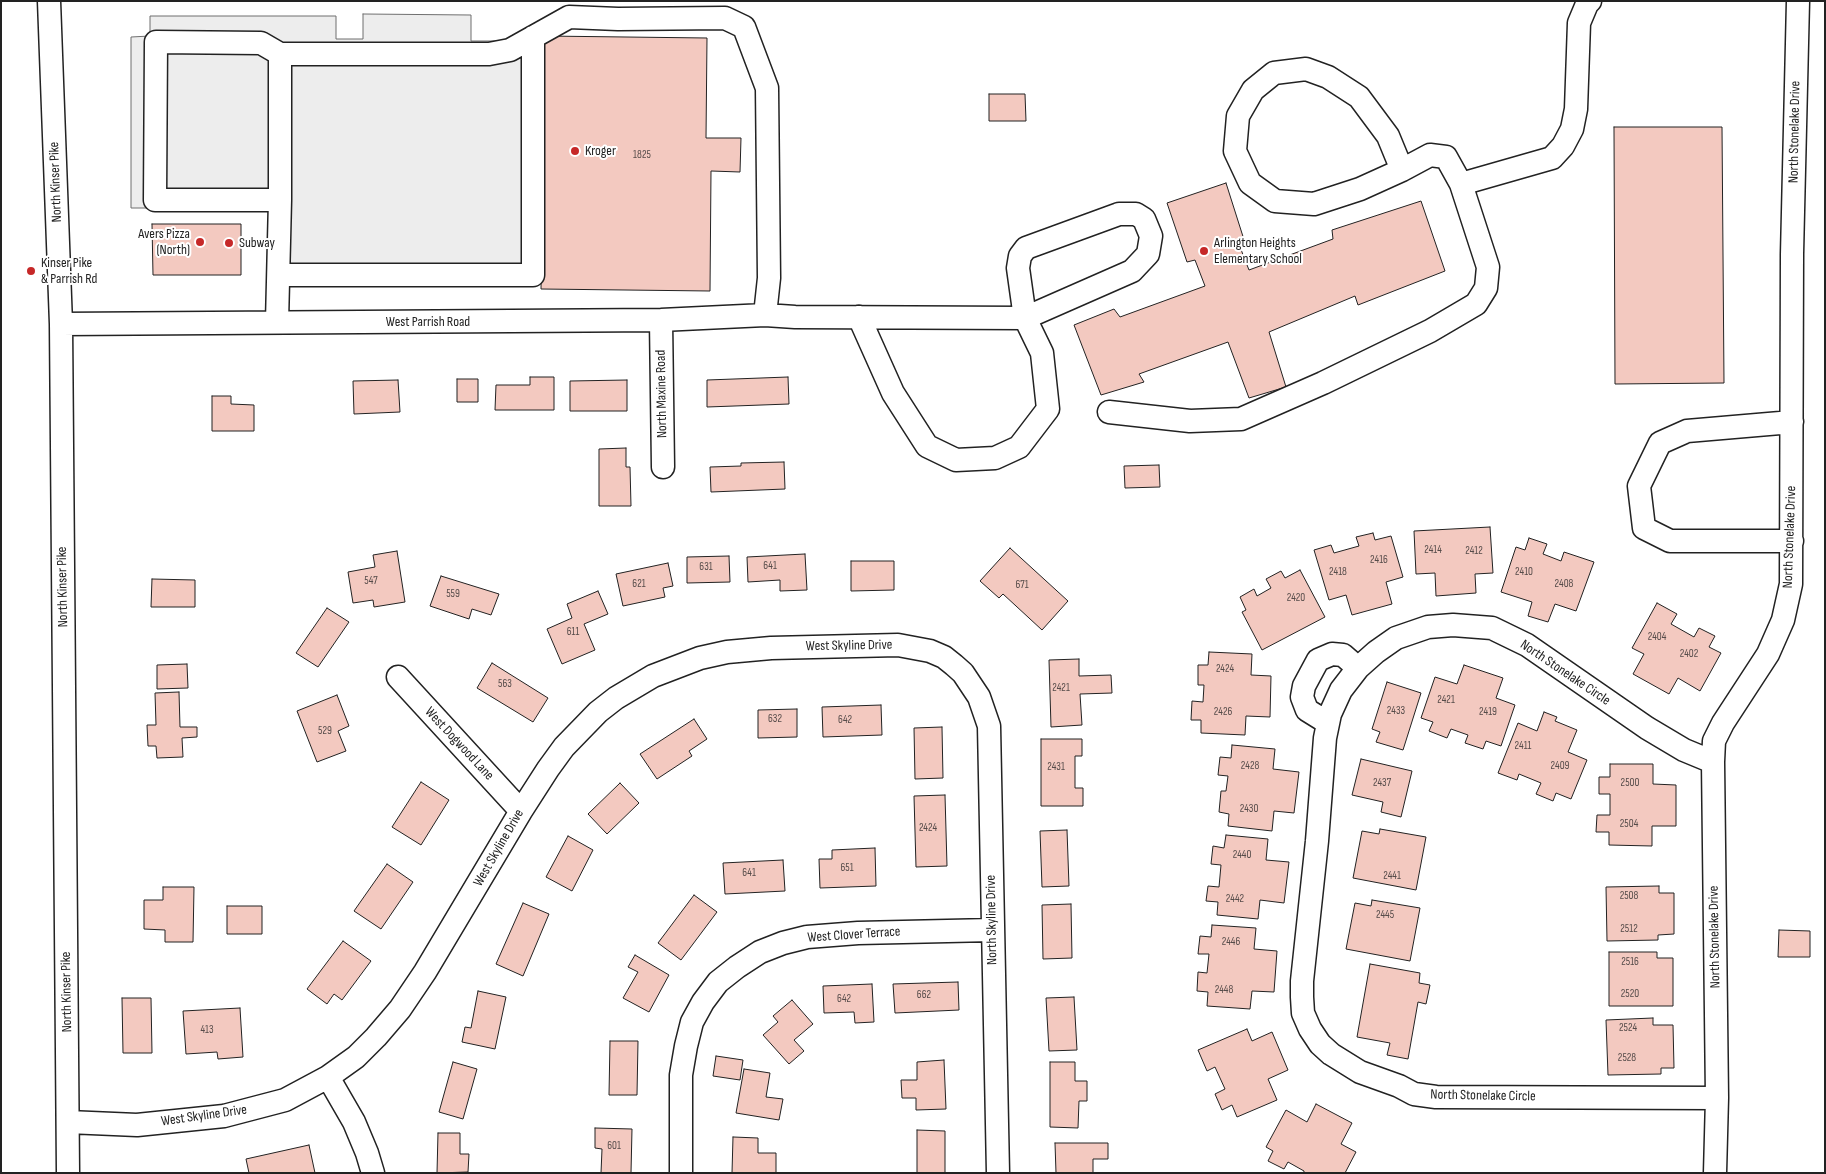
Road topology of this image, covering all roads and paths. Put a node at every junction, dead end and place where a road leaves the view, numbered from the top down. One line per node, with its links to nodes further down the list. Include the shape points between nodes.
1 (50, 1): 15 (street, North Kinser Pike)
2 (1590, 1): 7 (street, via 1579,23 1576,109 1572,129 1563,146 1552,158)
3 (1798, 1): 17 (street, North Stonelake Drive)
4 (533, 37): 5 (street, via 510,50 489,54); 9 (street, via 533,275); 10 (street, via 569,17 725,18 744,27 767,88 769,278)
5 (280, 54): 8 (street); 8 (street, via 261,43 156,42 154,200)
6 (1402, 170): 6 (street, via 1360,189 1314,204 1275,201 1250,183 1235,150 1238,116 1253,90 1274,72 1306,69 1328,77 1359,97 1388,136); 7 (street, via 1430,155 1446,157)
7 (1461, 184): 16 (street, via 1488,267 1486,288 1476,304 1430,331 1324,383 1241,419 1190,421)
8 (280, 200): 9 (street)
9 (279, 275): 14 (street)
10 (765, 315): 11 (street, West Parrish Road); 13 (street, West Parrish Road)
11 (859, 317): 12 (street, West Parrish Road); 12 (street, via 892,393 927,446 956,460 995,458 1019,447 1048,409 1042,353)
12 (1025, 318): 12 (street, via 1132,271 1148,254 1151,236 1146,220 1136,214 1119,214 1026,248 1020,256 1018,268)
13 (661, 320): 14 (street, West Parrish Road); 18 (street, North Maxine Road)
14 (277, 322): 15 (street, West Parrish Road)
15 (61, 324): 29 (street, North Kinser Pike)
16 (1108, 412)
17 (1792, 422): 19 (street, North Stonelake Drive); 19 (street, via 1687,431 1660,443 1639,486 1644,528 1670,541)
18 (663, 467)
19 (1792, 541): 24 (street, North Stonelake Drive, via 1791,584 1783,620 1768,654 1714,742)
20 (1358, 668): 23 (street, North Stonelake Circle, via 1341,690); 23 (street, via 1343,655 1332,654 1318,660 1302,696 1307,710); 24 (street, North Stonelake Circle, via 1396,638 1428,627 1492,628 1527,645 1647,728 1684,750)
21 (963, 673): 25 (street, West Skyline Drive, via 944,657 917,647 898,645 771,648 700,658 653,676 598,712 564,747); 26 (street, North Skyline Drive, via 978,697 989,726)
22 (398, 677): 25 (street, West Dogwood Lane)
23 (1328, 723): 28 (street, North Stonelake Circle, via 1302,981 1304,1013 1320,1044 1360,1072 1414,1094 1436,1097)
24 (1713, 762): 28 (street, North Stonelake Drive)
25 (521, 811): 27 (street, West Skyline Drive, via 400,1009 356,1057)
26 (992, 930): 32 (street, West Clover Terrace, via 807,937 760,952 737,967 718,982 692,1022 681,1075); 33 (street, North Skyline Drive)
27 (328, 1077): 29 (street, West Skyline Drive, via 285,1100 224,1116 137,1125); 31 (street, via 354,1122)
28 (1717, 1098): 34 (street, North Stonelake Drive)
29 (68, 1122): 30 (street, North Kinser Pike)
30 (68, 1173)
31 (373, 1173)
32 (681, 1173)
33 (998, 1173)
34 (1715, 1173)

